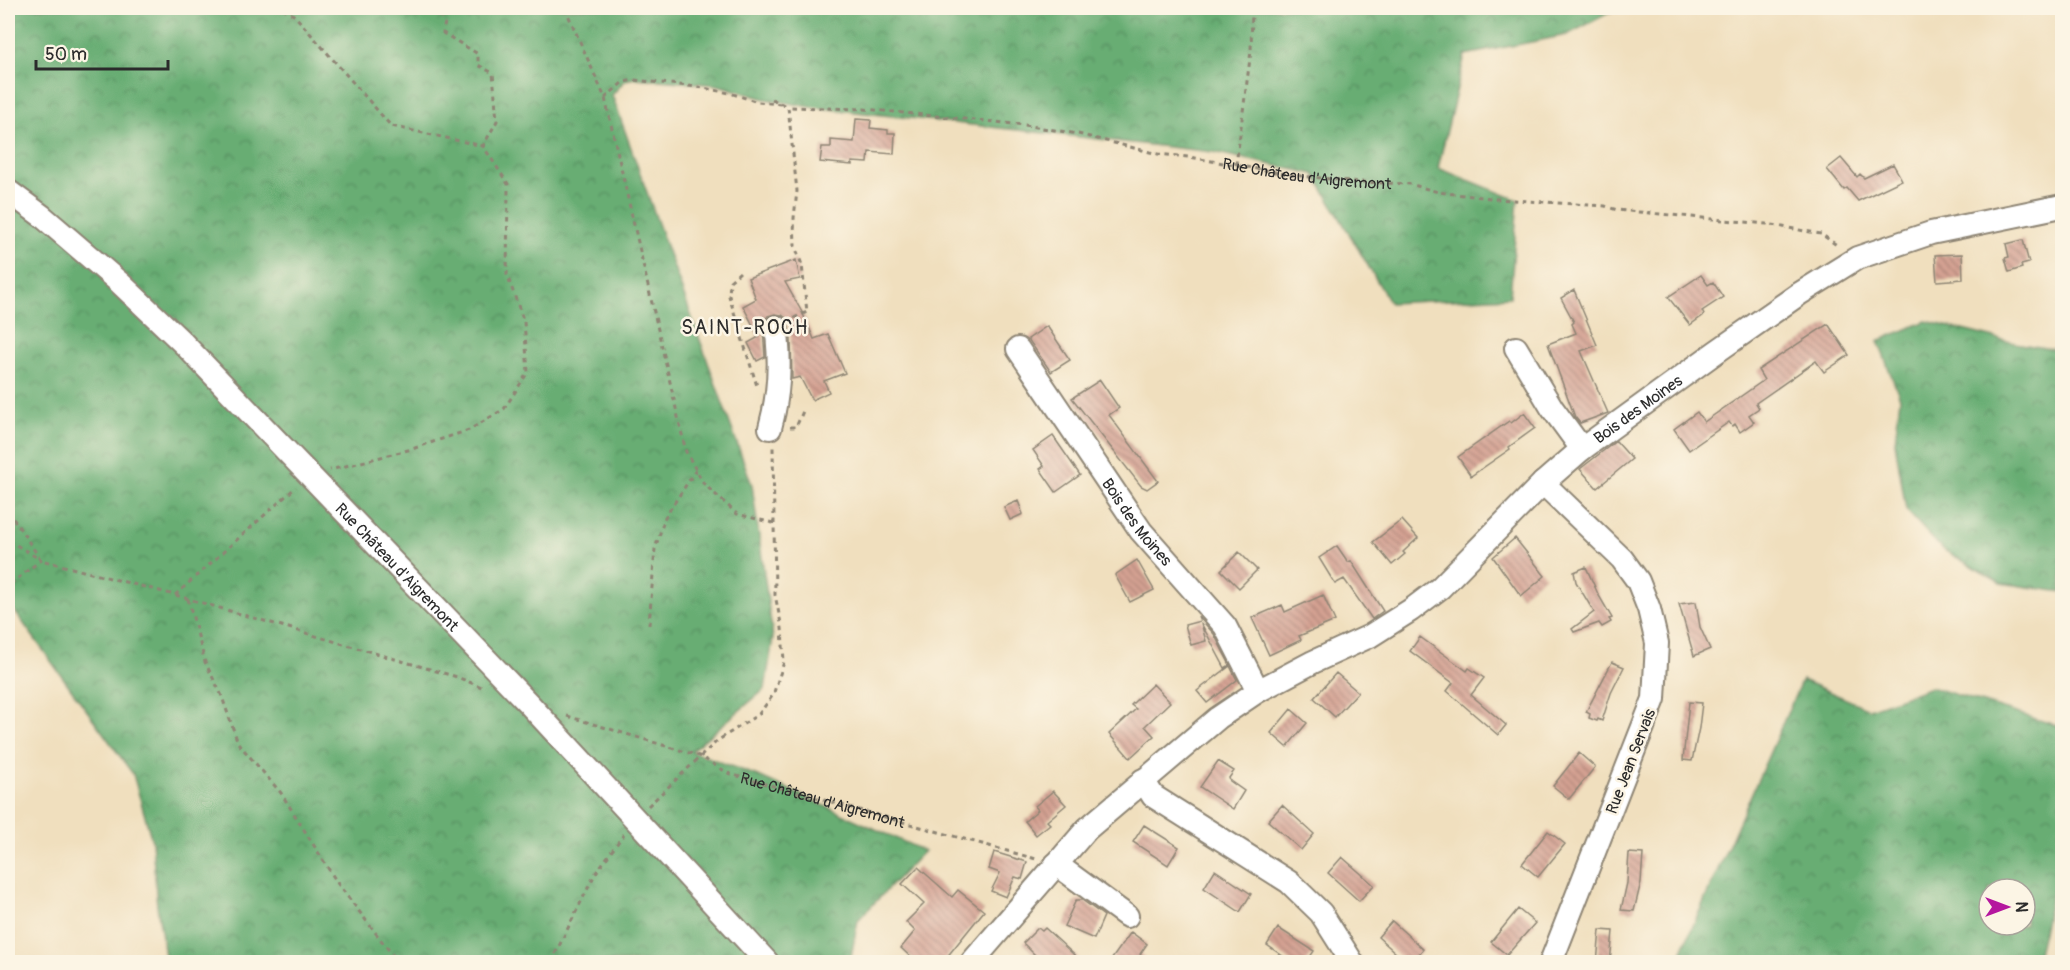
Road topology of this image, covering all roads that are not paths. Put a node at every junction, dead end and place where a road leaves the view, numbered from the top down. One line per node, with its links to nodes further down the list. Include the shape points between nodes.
1 (8, 191): 14 (street, Rue Château d'Aigremont, via 120,283 183,344 529,704)
2 (2062, 206): 7 (street, Bois des Moines, via 1931,233 1857,258 1790,300)
3 (776, 327): 6 (street, via 780,352)
4 (1516, 348): 7 (street)
5 (1018, 349): 9 (street, Bois des Moines, via 1141,531 1225,626)
6 (770, 428)
7 (1582, 449): 8 (street, Bois des Moines)
8 (1543, 483): 9 (street, Bois des Moines, via 1440,588 1411,610 1370,636); 16 (street, Rue Jean Servais, via 1622,559 1638,581 1657,643 1654,699)
9 (1258, 691): 10 (street, Bois des Moines, via 1218,717)
10 (1143, 780): 11 (street, Bois des Moines, via 1087,829); 15 (street, via 1153,796 1289,882 1321,913)
11 (1056, 864): 12 (street); 13 (street, Bois des Moines)
12 (1127, 916)
13 (979, 960)
14 (767, 963)
15 (1352, 963)
16 (1551, 963)

